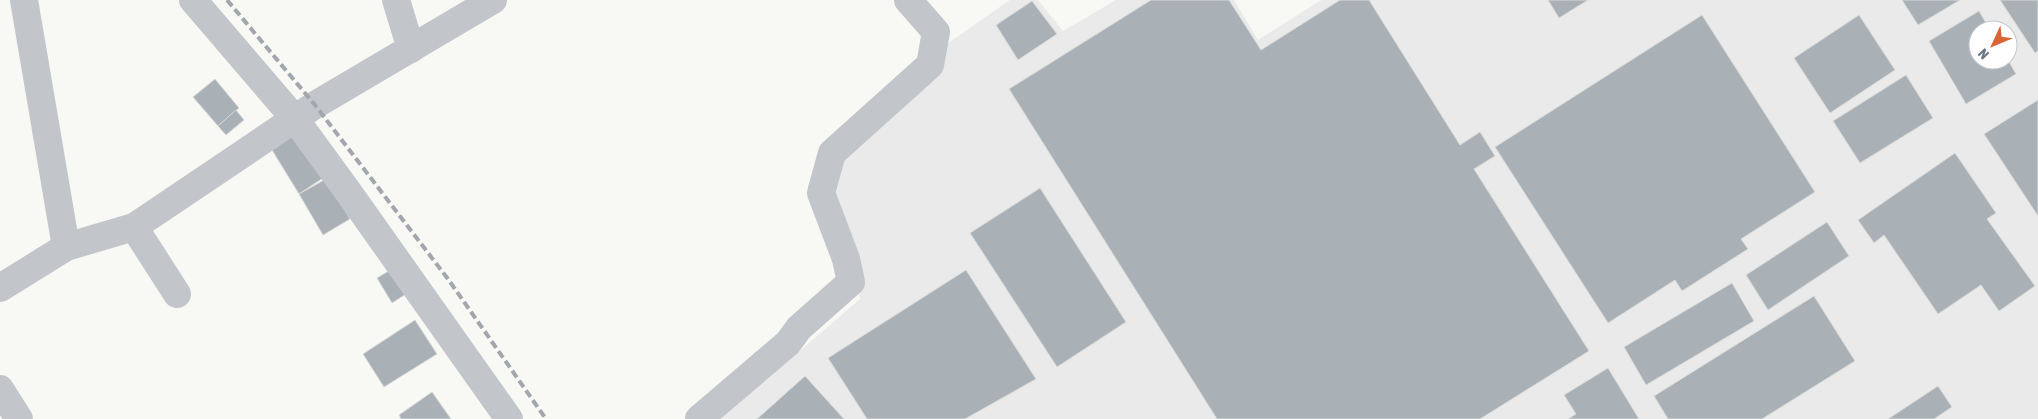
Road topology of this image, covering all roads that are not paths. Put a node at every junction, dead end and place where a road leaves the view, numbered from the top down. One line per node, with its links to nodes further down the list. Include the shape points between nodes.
1 (24, 0): 9 (street)
2 (193, 0): 7 (street)
3 (396, 0): 6 (street)
4 (493, 0): 6 (street)
5 (908, 0): 15 (street, via 936,32 930,65 832,153 821,193 846,259 851,282 799,328 788,343)
6 (411, 49): 7 (street)
7 (294, 119): 8 (street); 14 (street)
8 (134, 227): 9 (street); 11 (street)
9 (66, 247): 10 (street)
10 (0, 288)
11 (176, 294)
12 (0, 390): 13 (street)
13 (19, 419)
14 (509, 419)
15 (699, 419)

